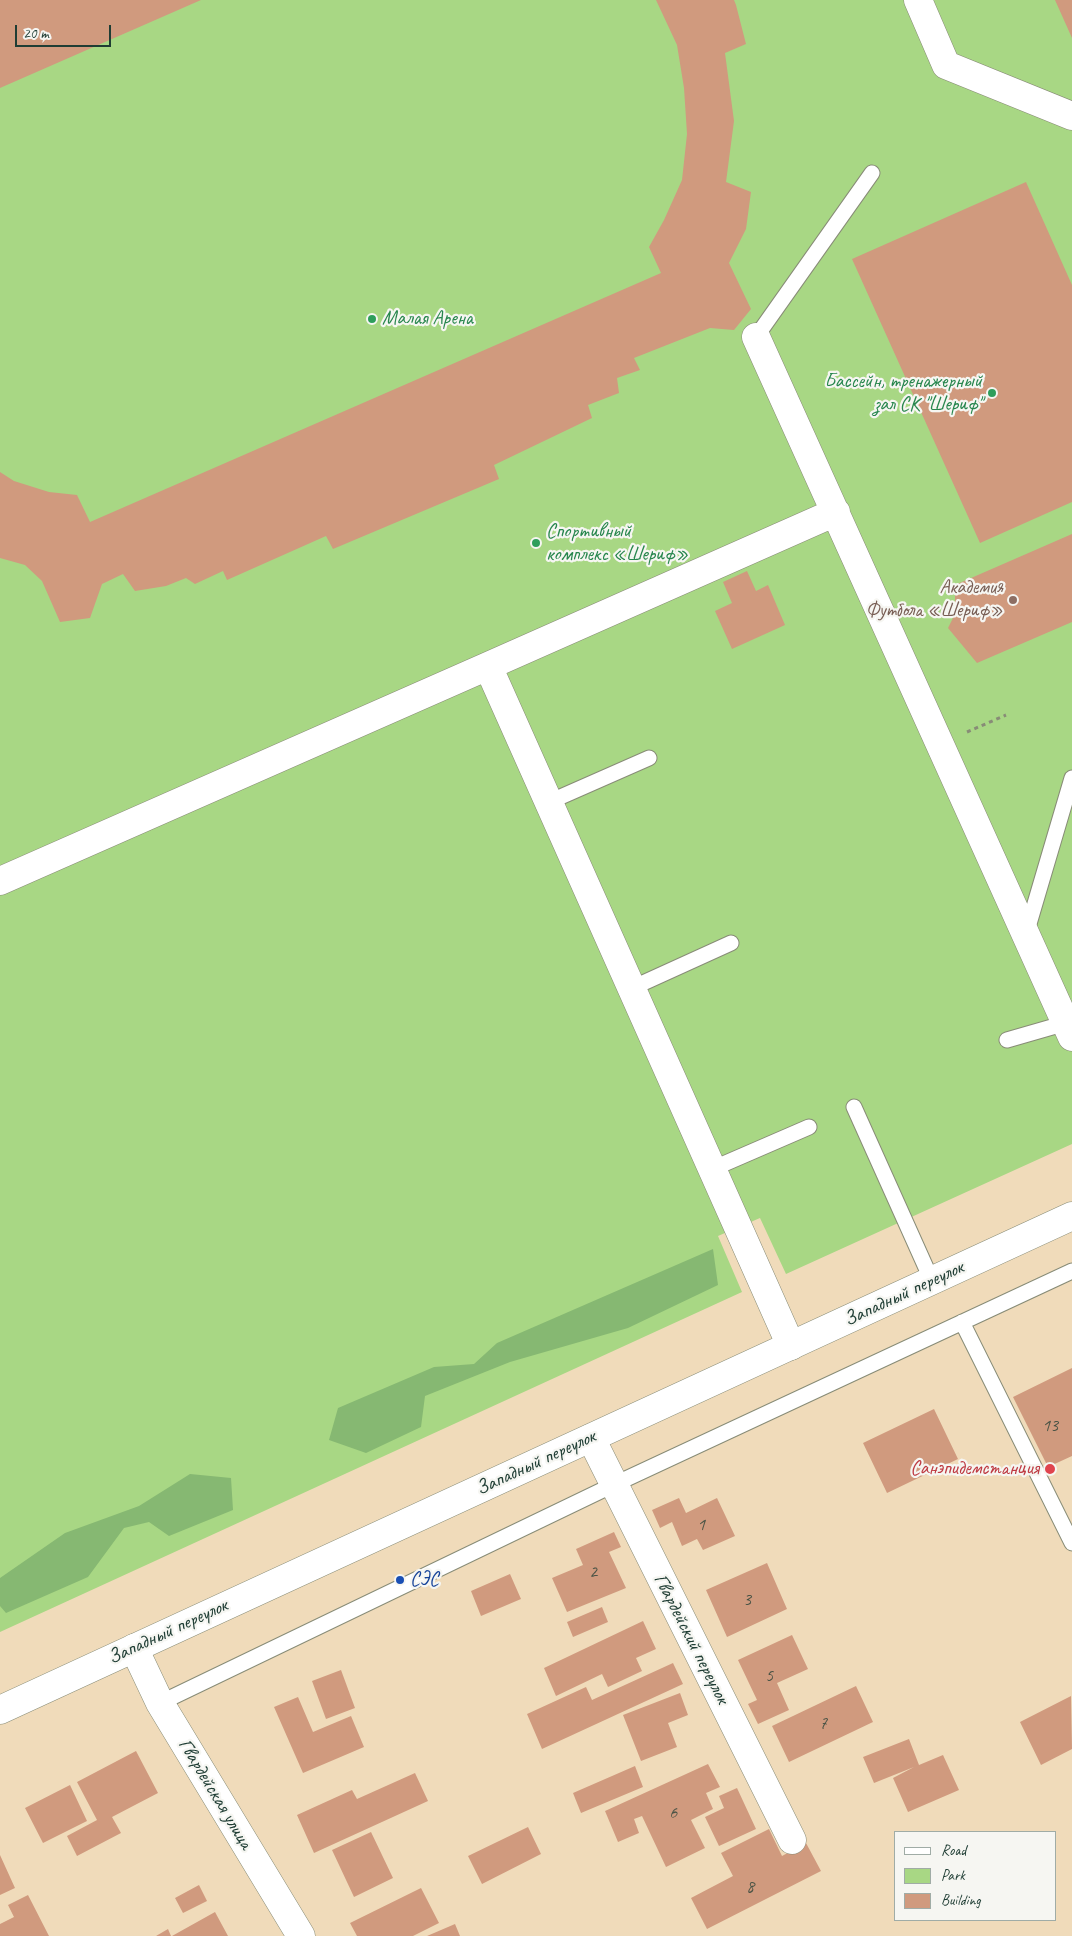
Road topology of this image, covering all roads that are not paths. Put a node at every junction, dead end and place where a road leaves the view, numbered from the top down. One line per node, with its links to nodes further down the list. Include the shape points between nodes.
1 (918, 0): 2 (street, via 946,65)
2 (1072, 116)
3 (872, 174): 4 (lane)
4 (756, 337): 5 (street)
5 (836, 512): 6 (street); 11 (street)
6 (488, 666): 9 (street); 10 (street)
7 (649, 758): 9 (lane)
8 (1072, 778): 11 (lane)
9 (549, 802): 13 (street)
10 (0, 881)
11 (1026, 935): 14 (street)
12 (731, 943): 13 (lane)
13 (632, 988): 18 (street)
14 (1070, 1027): 15 (lane)
15 (1007, 1040)
16 (854, 1107): 21 (lane)
17 (809, 1127): 18 (lane)
18 (712, 1169): 23 (street)
19 (1072, 1216): 21 (street, Западный переулок)
20 (1072, 1271): 22 (lane)
21 (932, 1281): 23 (street, Западный переулок)
22 (962, 1322): 25 (lane); 26 (lane)
23 (791, 1346): 24 (street, Западный переулок)
24 (591, 1438): 25 (street, Гвардейский переулок); 27 (street, Западный переулок)
25 (613, 1485): 28 (lane); 30 (street, Гвардейский переулок)
26 (1072, 1543)
27 (134, 1648): 28 (street, Гвардейская улица); 29 (street, Западный переулок)
28 (160, 1704): 31 (street, Гвардейская улица)
29 (0, 1710)
30 (792, 1840)
31 (301, 1936)

